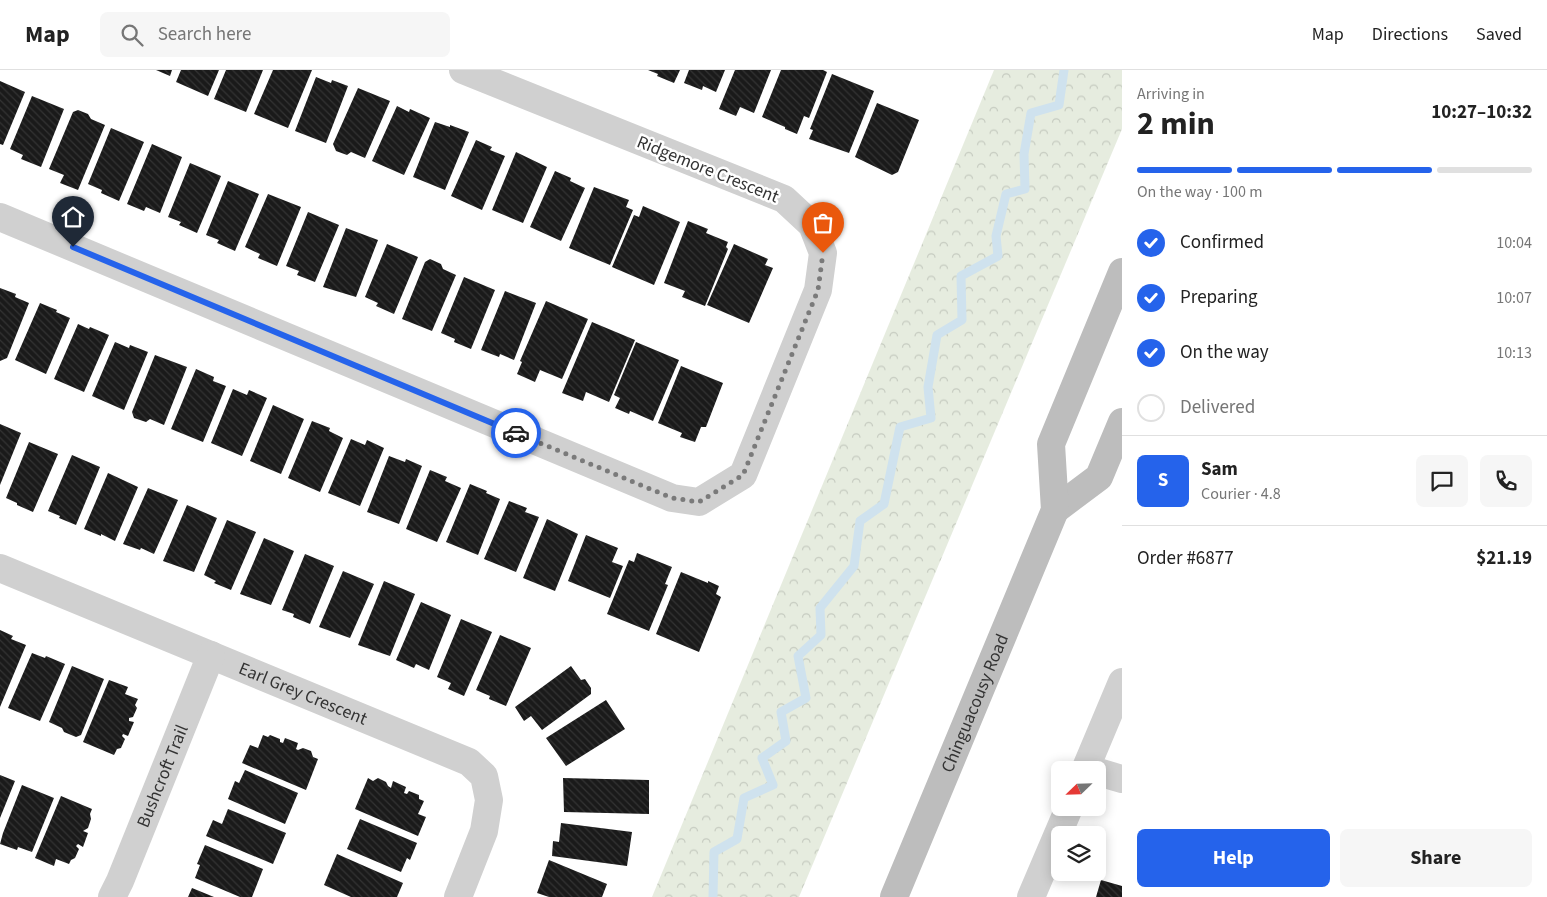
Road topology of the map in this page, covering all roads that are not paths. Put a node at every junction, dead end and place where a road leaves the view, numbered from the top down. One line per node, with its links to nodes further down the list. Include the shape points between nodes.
1 (463, 70): 2 (street, Ridgemore Crescent, via 784,199 812,225 823,253 818,290 743,475 699,502 672,498)
2 (0, 217)
3 (1122, 272): 5 (main road, Chinguacousy Road, via 1051,444)
4 (1122, 422): 5 (main road, via 1099,477)
5 (1055, 510): 15 (main road, Chinguacousy Road)
6 (0, 568): 7 (street, Earl Grey Crescent)
7 (211, 655): 13 (street, Bushcroft Trail); 14 (street, Earl Grey Crescent, via 469,762 484,776 489,800 484,831)
8 (1122, 682): 9 (street)
9 (1093, 761)
10 (1106, 774): 11 (street)
11 (1122, 779)
12 (1066, 816): 16 (street)
13 (112, 897)
14 (458, 897)
15 (894, 897)
16 (1031, 897)

